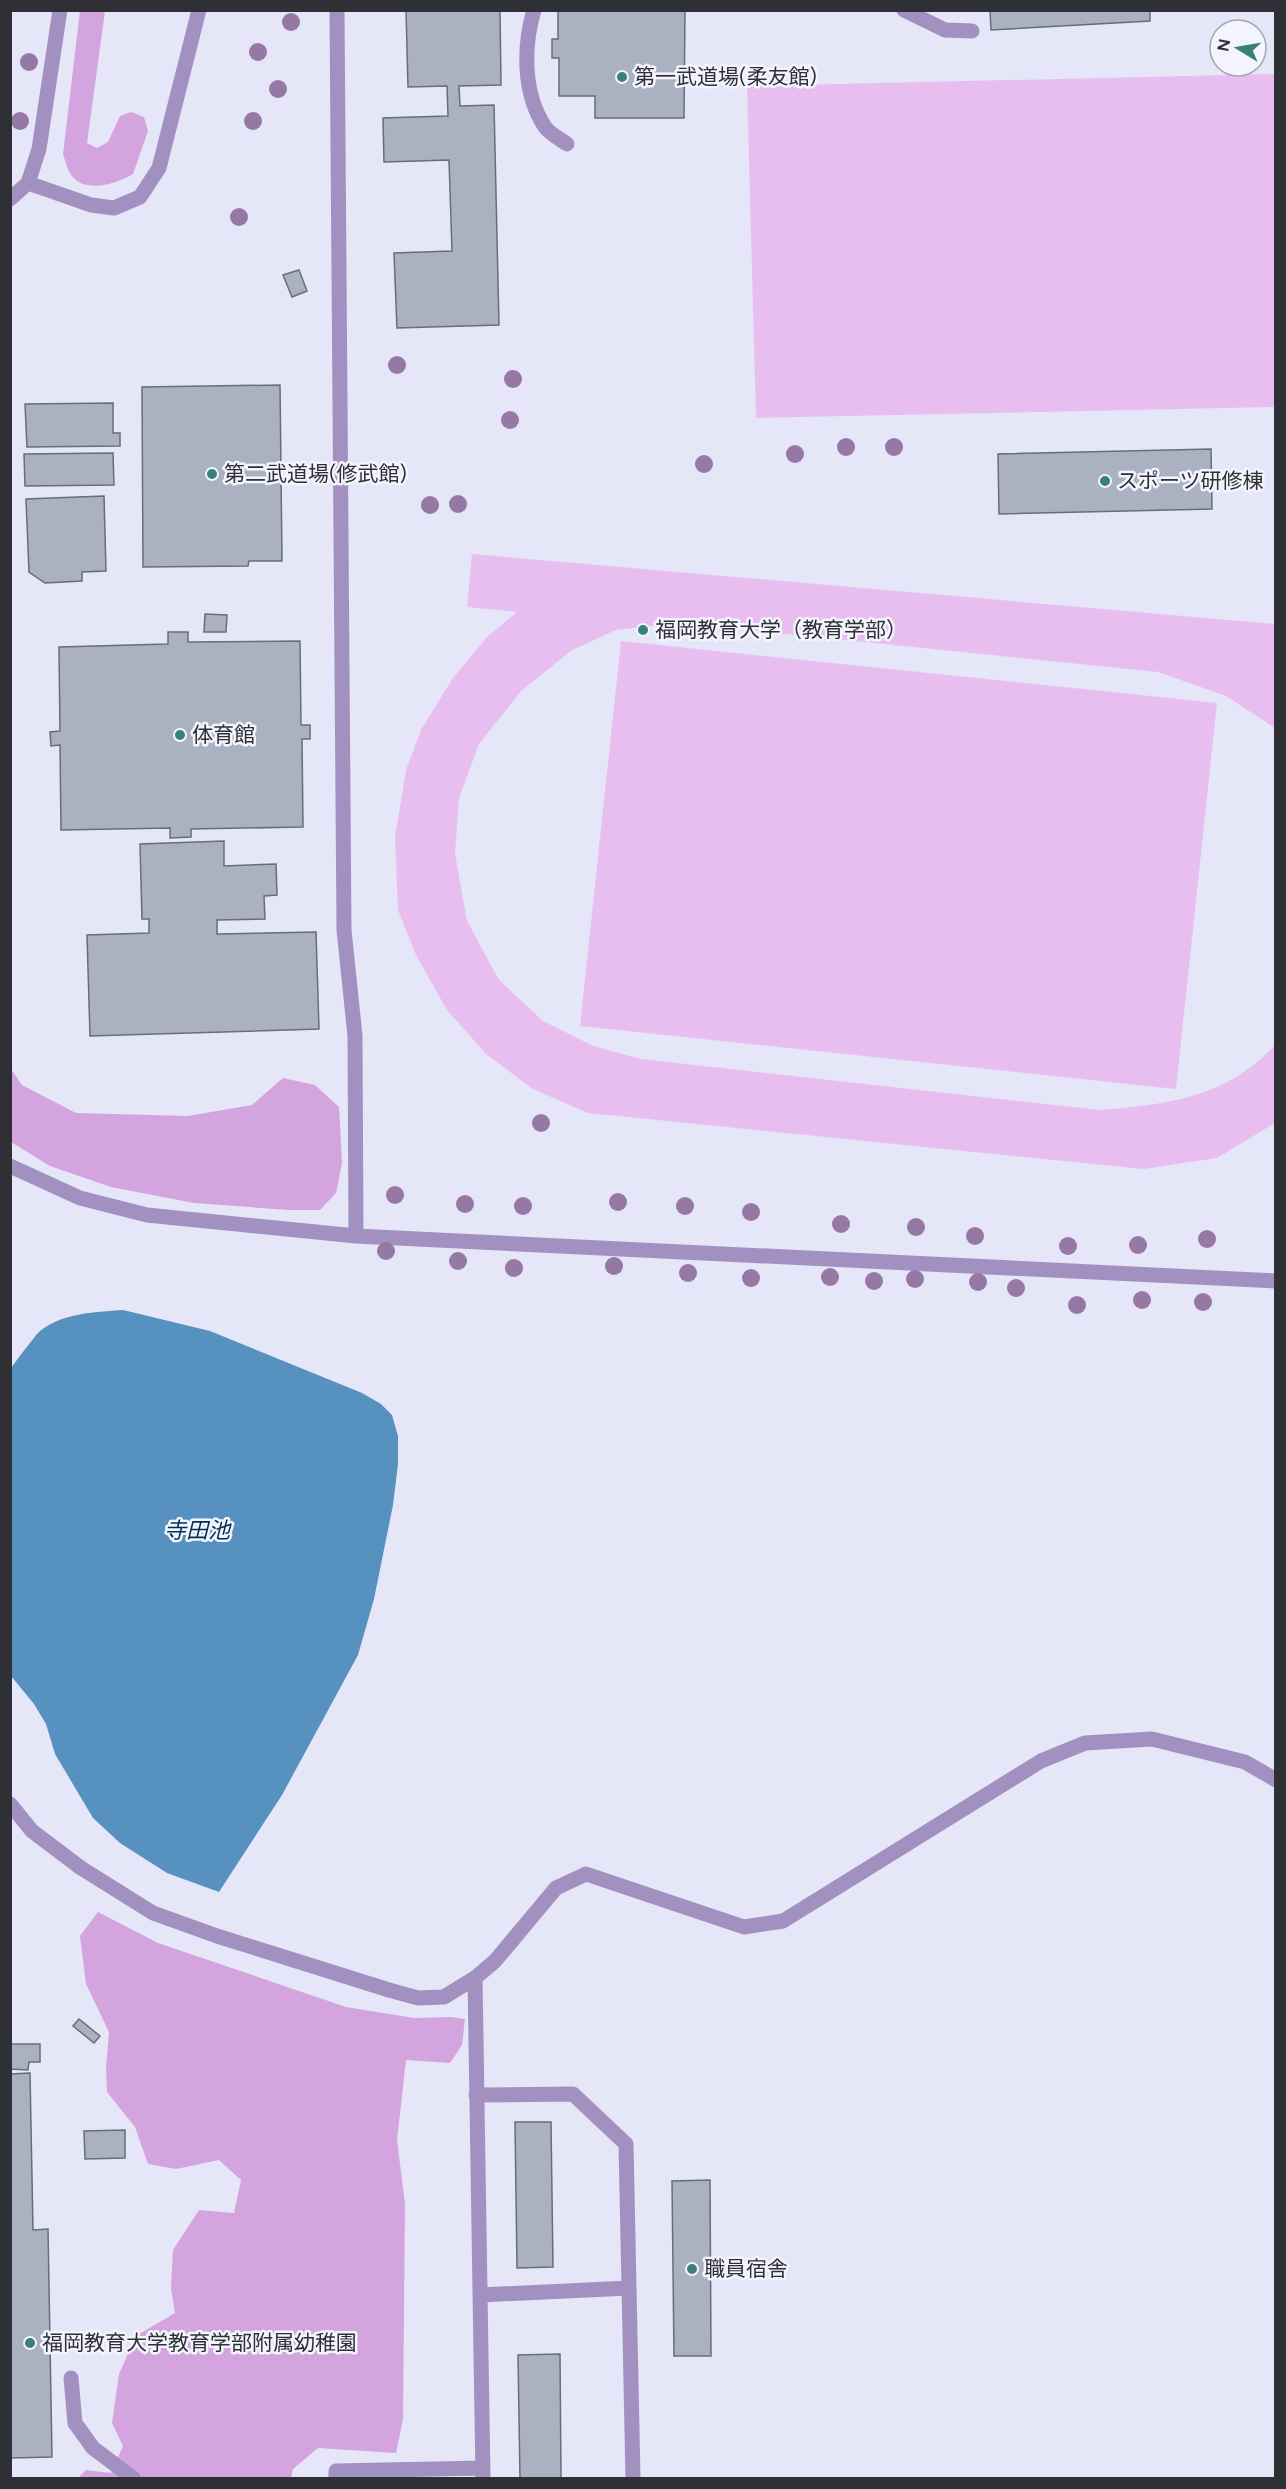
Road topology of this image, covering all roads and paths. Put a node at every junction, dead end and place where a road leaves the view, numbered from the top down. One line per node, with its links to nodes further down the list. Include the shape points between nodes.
1 (60, 10): 8 (street, via 39,149)
2 (199, 10): 8 (street, via 159,168 140,197 114,208 91,205)
3 (337, 10): 11 (street, via 344,930 355,1036)
4 (534, 10): 7 (street, via 526,52 529,86 546,130)
5 (904, 10): 6 (street, via 945,30)
6 (972, 31)
7 (567, 144)
8 (28, 183): 9 (street)
9 (10, 199)
10 (10, 1166): 11 (street, via 80,1198 147,1215)
11 (356, 1236): 12 (street)
12 (1275, 1281)
13 (1275, 1780): 15 (street, via 1245,1762 1152,1739 1085,1743 1041,1761 783,1921 744,1927 586,1874 556,1888 495,1961)
14 (10, 1804): 15 (street, via 32,1831 65,1856 153,1912 418,1998 444,1997)
15 (475, 1978): 16 (street)
16 (476, 2095): 17 (street, via 573,2094 626,2144); 18 (street)
17 (629, 2288): 18 (street); 23 (street)
18 (480, 2295): 20 (street)
19 (71, 2378): 21 (street, via 75,2423 93,2448)
20 (483, 2473): 22 (street, via 336,2471)
21 (133, 2478)
22 (336, 2478)
23 (633, 2478)

